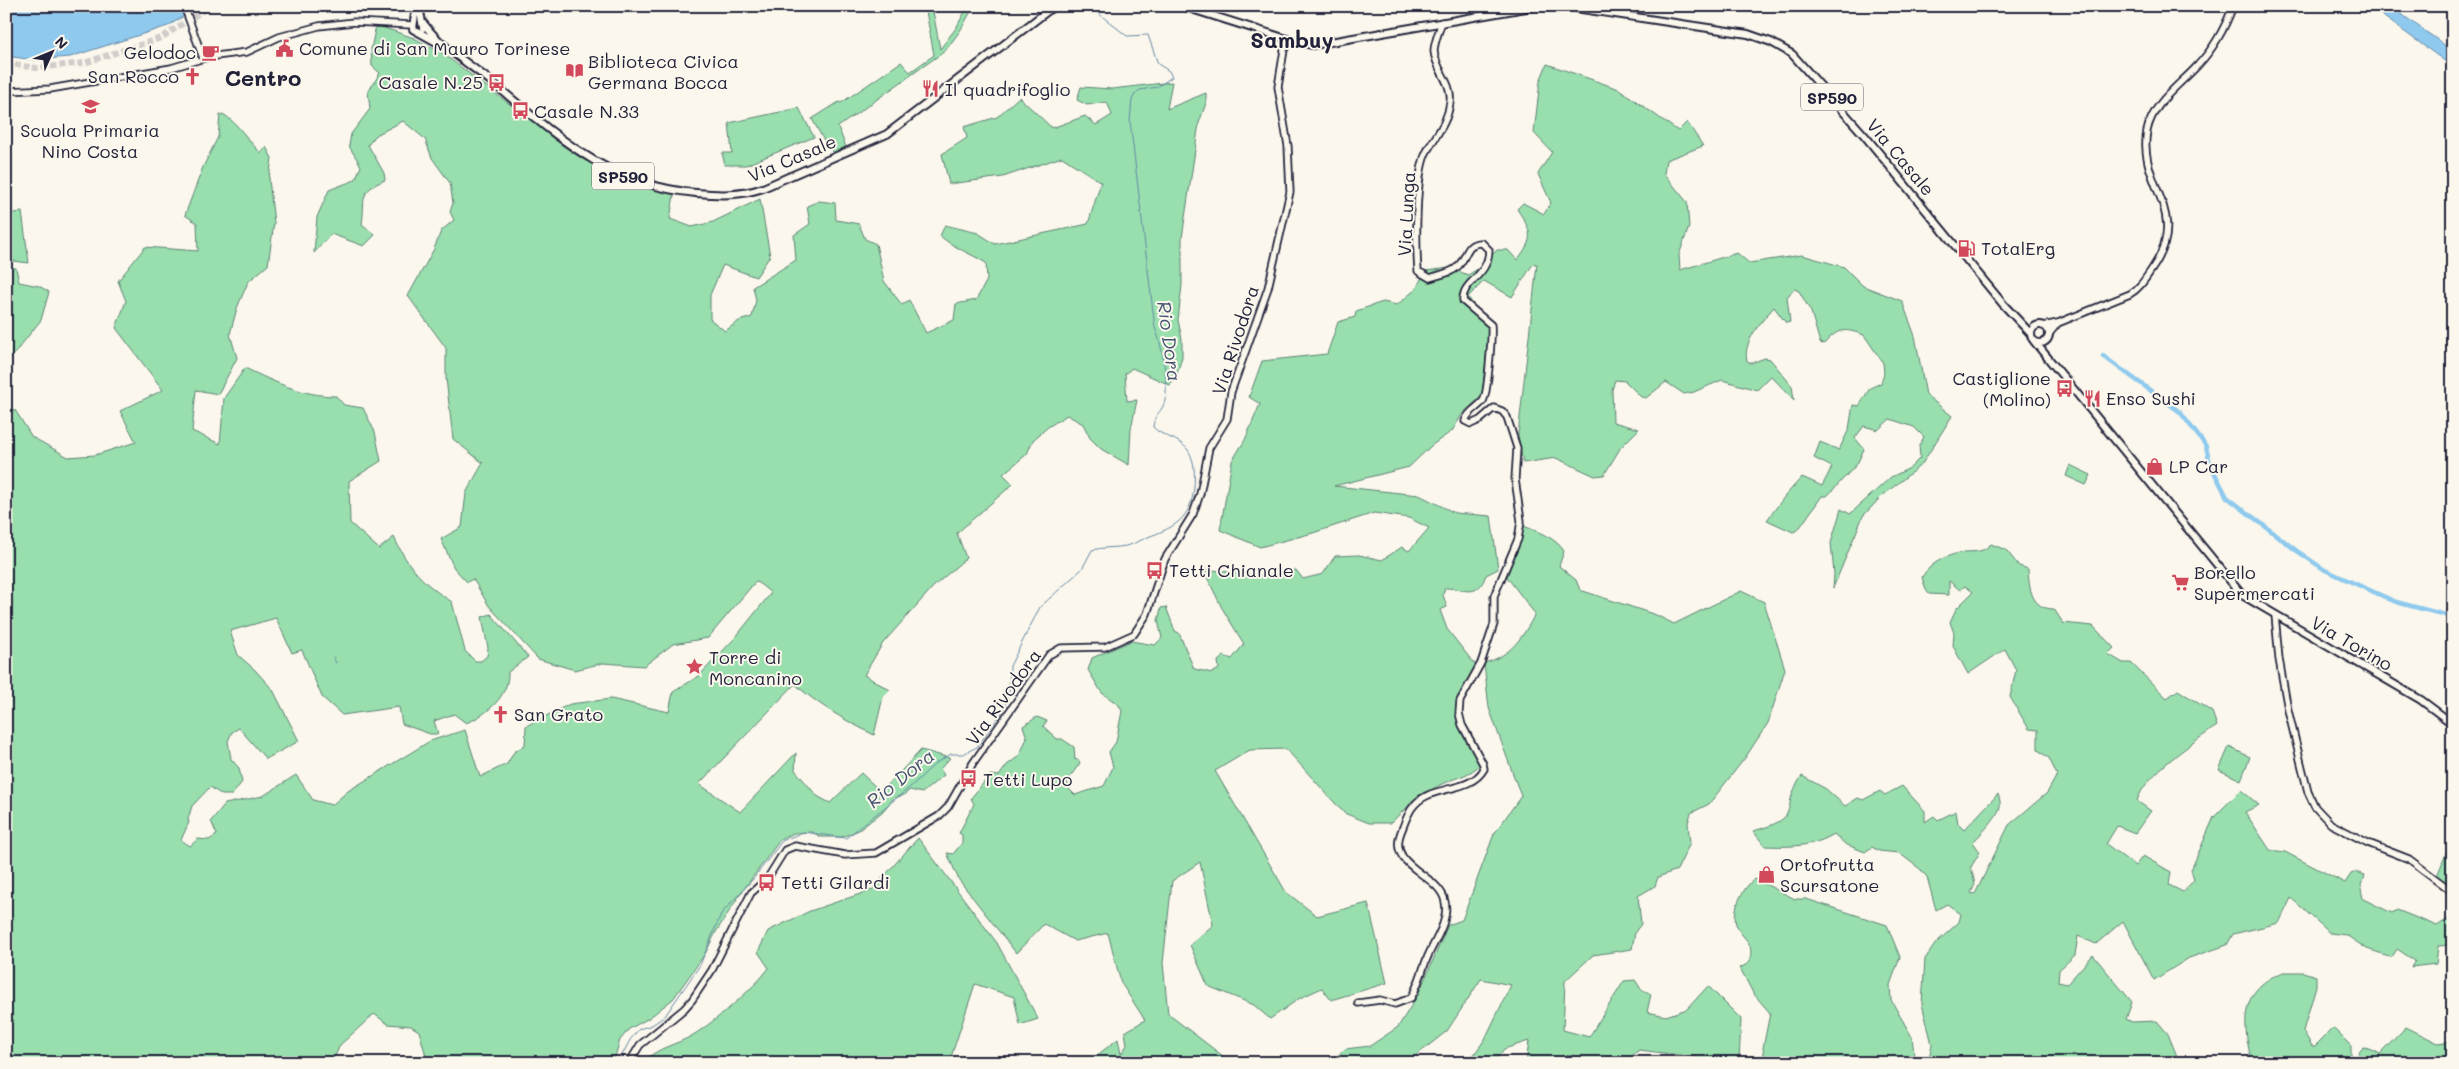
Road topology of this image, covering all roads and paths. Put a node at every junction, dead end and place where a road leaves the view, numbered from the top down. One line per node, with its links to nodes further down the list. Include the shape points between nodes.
1 (184, 6): 12 (street, bridge)
2 (417, 6): 8 (main road)
3 (1054, 6): 11 (main road, Via Casale / SP590, via 887,134 763,188 730,195 654,187 600,166 549,130)
4 (1182, 6): 10 (main road)
5 (1537, 6): 9 (main road)
6 (1562, 6): 15 (main road, Via Casale / SP590, via 1748,34 1772,42 1792,54 1828,92)
7 (2233, 6): 14 (street, via 2208,54 2171,91 2150,120 2146,156 2166,210 2167,237 2156,263 2139,288)
8 (418, 21): 11 (main road, SP590); 11 (main road, SP590, via 423,28 418,32); 12 (street, via 319,26 279,37 247,52)
9 (1442, 22): 10 (main road, via 1312,45); 26 (street, Via Lunga, via 1434,52 1450,93 1450,102 1444,125 1426,154 1422,170 1418,271 1430,278 1456,269 1468,246 1474,242 1482,242 1489,250 1484,270 1467,286 1463,295 1463,301 1490,325 1492,336 1487,391 1484,400 1468,412 1465,421 1471,424 1480,420 1494,408 1507,417 1517,448 1515,479 1521,522 1518,539 1494,596 1494,624 1481,663 1460,701 1462,725 1484,769 1474,781 1430,794 1420,801 1412,808 1400,835 1399,846 1405,861 1444,898 1440,935 1428,955 1411,998 1395,1004 1380,1000)
10 (1290, 40): 27 (street, Via Rivodora, via 1284,50 1278,87 1288,146 1290,192 1268,288 1231,392 1227,419 1210,448 1193,514 1165,559 1147,614 1134,634 1104,647 1061,648 1049,655 973,764 948,807 923,826 876,853 866,855 845,855 795,846 785,850 767,879 751,893 712,970 692,1000 640,1045)
11 (450, 49)
12 (203, 58): 13 (street, via 171,68 50,89)
13 (6, 91)
14 (2058, 323): 16 (street); 19 (street)
15 (2022, 324): 17 (main road); 18 (main road, SP590)
16 (2043, 326): 17 (main road); 19 (main road)
17 (2034, 327): 18 (main road)
18 (2031, 334): 20 (main road, SP590)
19 (2049, 334): 21 (main road)
20 (2034, 341): 21 (main road); 22 (main road, SP590)
21 (2042, 343): 22 (main road, SP590)
22 (2046, 356): 23 (main road, Via Torino / SP590, via 2233,586)
23 (2275, 615): 24 (main road, Via Torino / SP590, via 2421,700); 25 (street, via 2288,710 2308,792 2315,807 2331,824 2409,860)
24 (2453, 724)
25 (2453, 892)
26 (1358, 1003)
27 (629, 1063)

